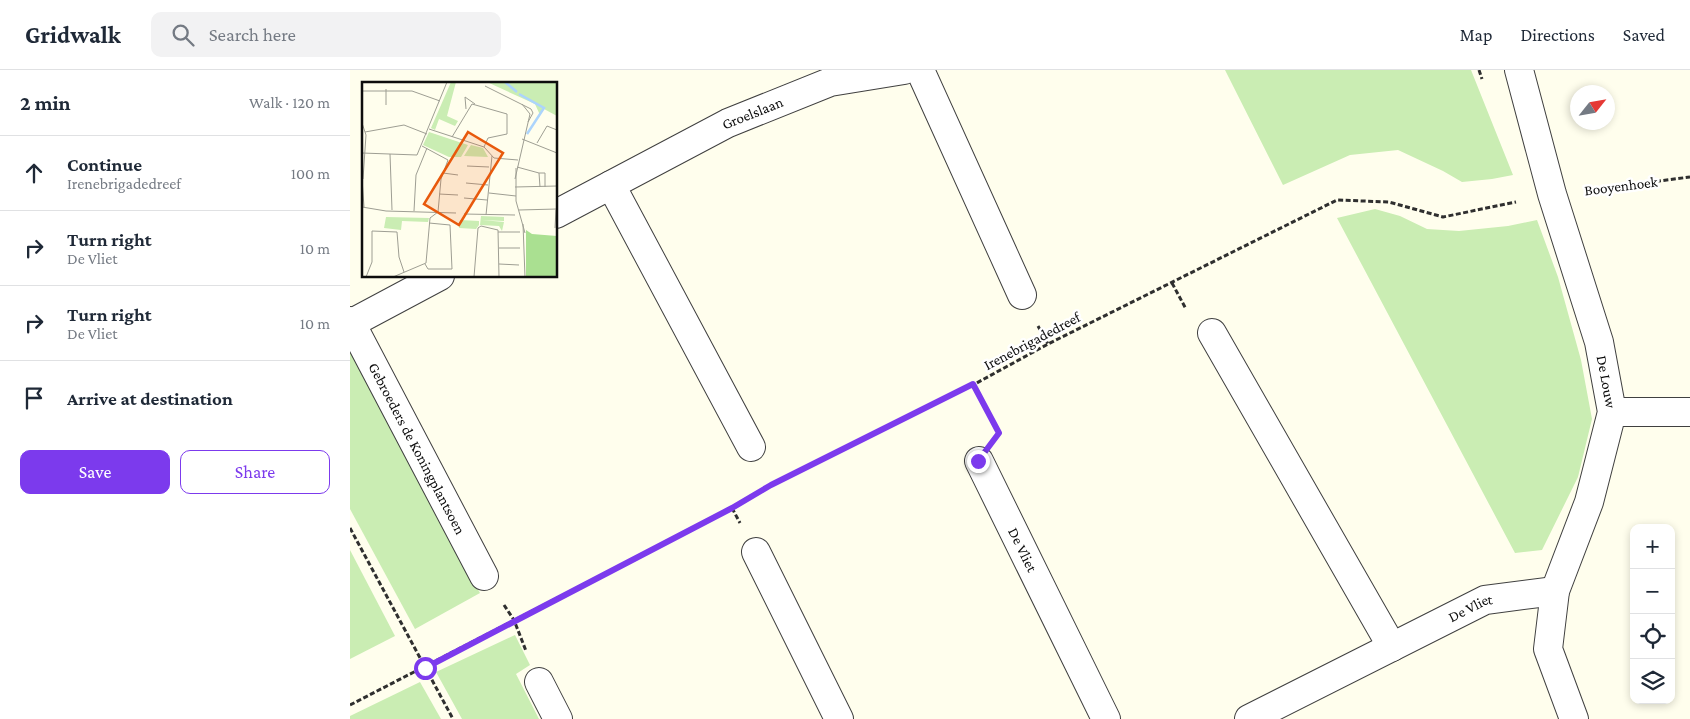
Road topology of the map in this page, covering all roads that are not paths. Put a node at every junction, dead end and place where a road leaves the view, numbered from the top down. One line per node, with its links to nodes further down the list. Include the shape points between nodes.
1 (904, 70): 4 (street, Groelslaan, via 830,82 728,123)
2 (920, 70): 7 (street)
3 (1519, 70): 10 (street, De Louw, via 1552,194 1599,342)
4 (611, 185): 5 (street, Groelslaan); 12 (street)
5 (558, 213)
6 (436, 278): 8 (street)
7 (1022, 295)
8 (350, 323): 15 (street, Gebroeders de Koningplantsoen)
9 (1212, 333): 17 (street)
10 (1612, 412): 11 (street); 16 (street, De Louw, via 1589,502)
11 (1690, 412)
12 (750, 447)
13 (978, 461): 21 (street, De Vliet)
14 (756, 552): 20 (street)
15 (484, 576)
16 (1555, 591): 17 (street, De Vliet, via 1485,600); 23 (street, De Louw, via 1548,650)
17 (1392, 647): 22 (street, De Vliet)
18 (538, 682): 19 (street)
19 (558, 719)
20 (839, 719)
21 (1106, 719)
22 (1249, 719)
23 (1574, 719)

